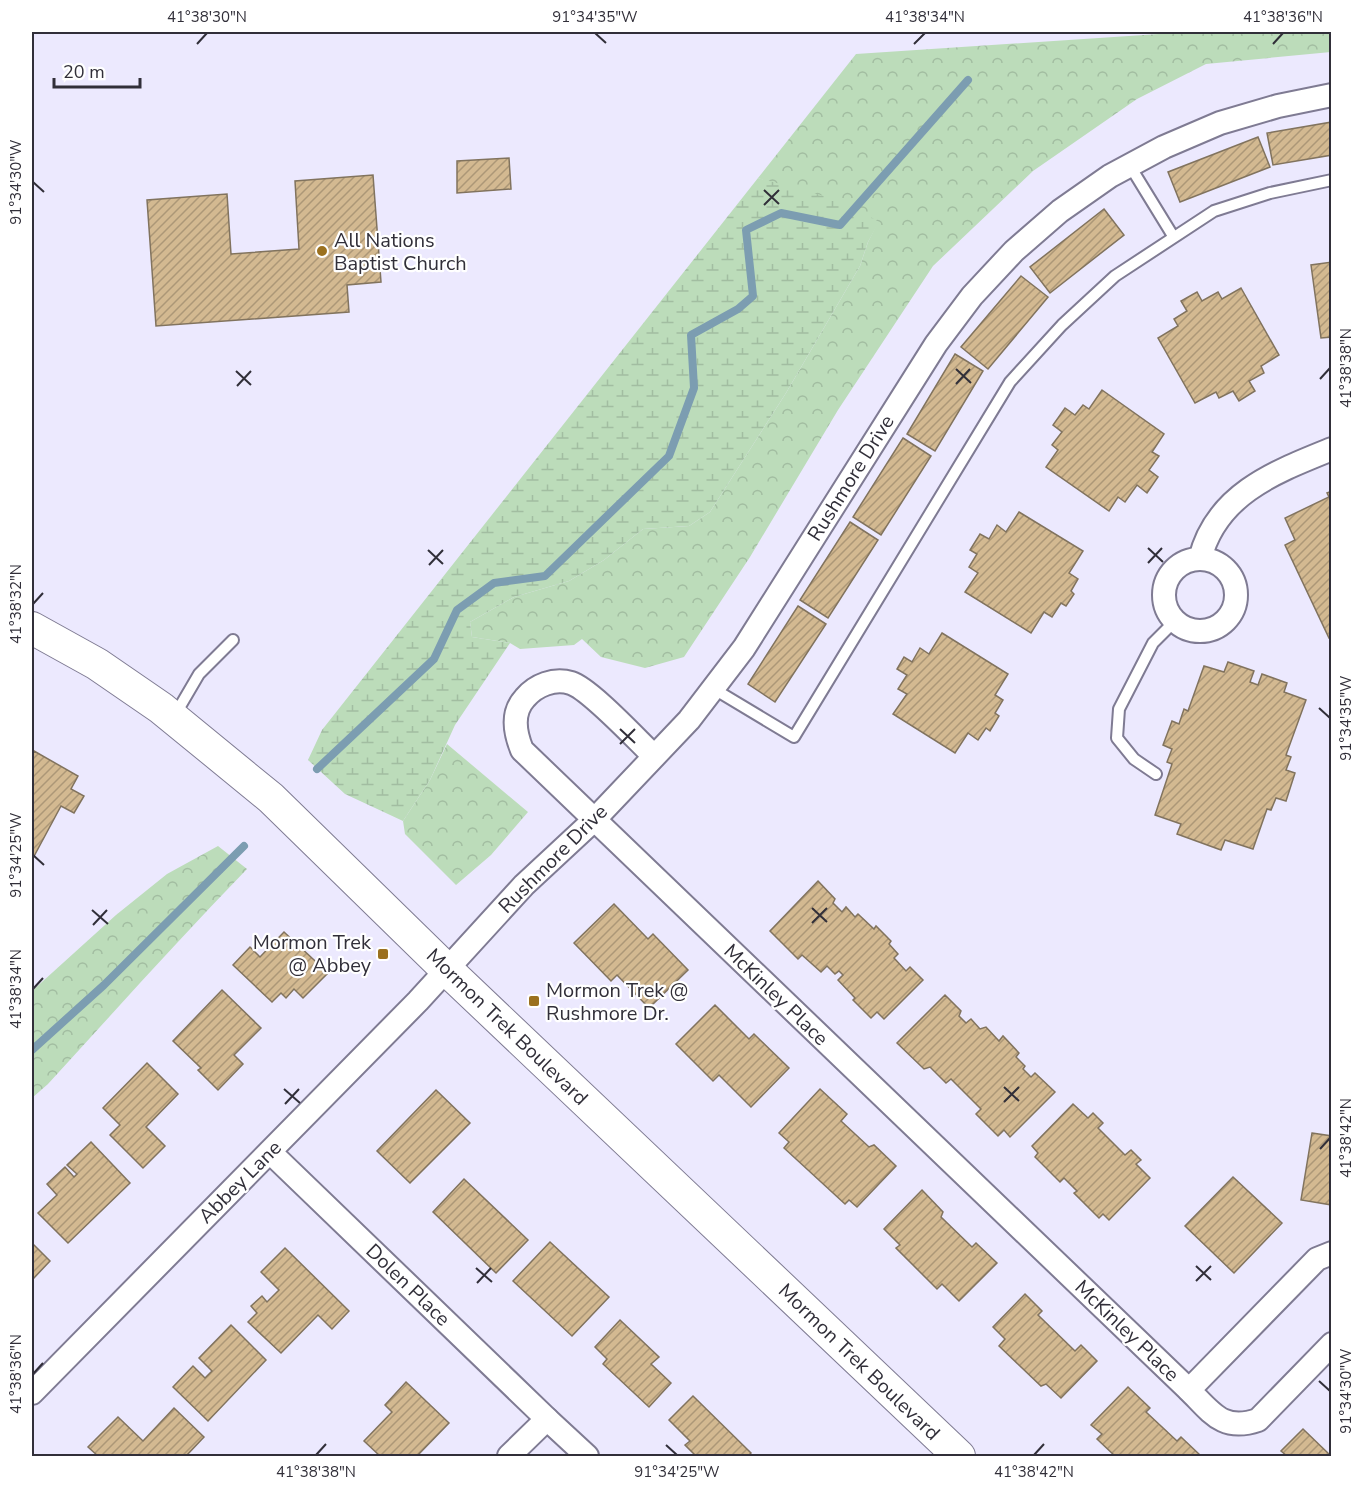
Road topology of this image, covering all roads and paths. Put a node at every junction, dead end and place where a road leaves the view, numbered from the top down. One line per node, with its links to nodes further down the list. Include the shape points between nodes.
1 (1332, 95): 2 (street, Rushmore Drive, via 1220,123)
2 (1130, 166): 4 (lane); 10 (street, Rushmore Drive, via 1060,211 1014,251 972,296 936,344 744,648)
3 (1332, 180): 4 (lane, via 1214,211)
4 (1173, 236): 10 (lane, via 1115,276 1062,325 1010,382 794,737)
5 (1332, 449): 6 (street, via 1255,484 1223,511 1205,539)
6 (1200, 559): 7 (street, via 1182,564 1169,578 1165,601); 7 (street, via 1223,567 1231,576 1237,599 1233,610 1227,620 1207,631 1184,628)
7 (1175, 621): 13 (lane, via 1153,643 1119,709 1117,738 1134,759)
8 (32, 628): 11 (main road, Mormon Trek Boulevard, via 97,664)
9 (233, 640): 11 (lane, via 199,674)
10 (714, 689): 12 (street, Rushmore Drive)
11 (173, 718): 15 (main road, Mormon Trek Boulevard, via 281,807)
12 (654, 756): 14 (street, Rushmore Drive); 14 (street, McKinley Place, via 589,693 572,683 536,687 523,699 516,715 515,733 522,750)
13 (1156, 774)
14 (594, 820): 15 (street, Rushmore Drive, via 525,885); 19 (street, McKinley Place)
15 (446, 969): 16 (street, Abbey Lane); 24 (main road, Mormon Trek Boulevard)
16 (270, 1152): 20 (street, Abbey Lane); 21 (street, Dolen Place)
17 (1332, 1253): 19 (street, McKinley Place, via 1317,1258)
18 (1332, 1344): 19 (street, McKinley Place, via 1258,1420 1243,1425 1220,1419)
19 (1189, 1390)
20 (32, 1393)
21 (547, 1419): 22 (street); 23 (street, Dolen Place)
22 (509, 1456)
23 (586, 1456)
24 (959, 1456)

